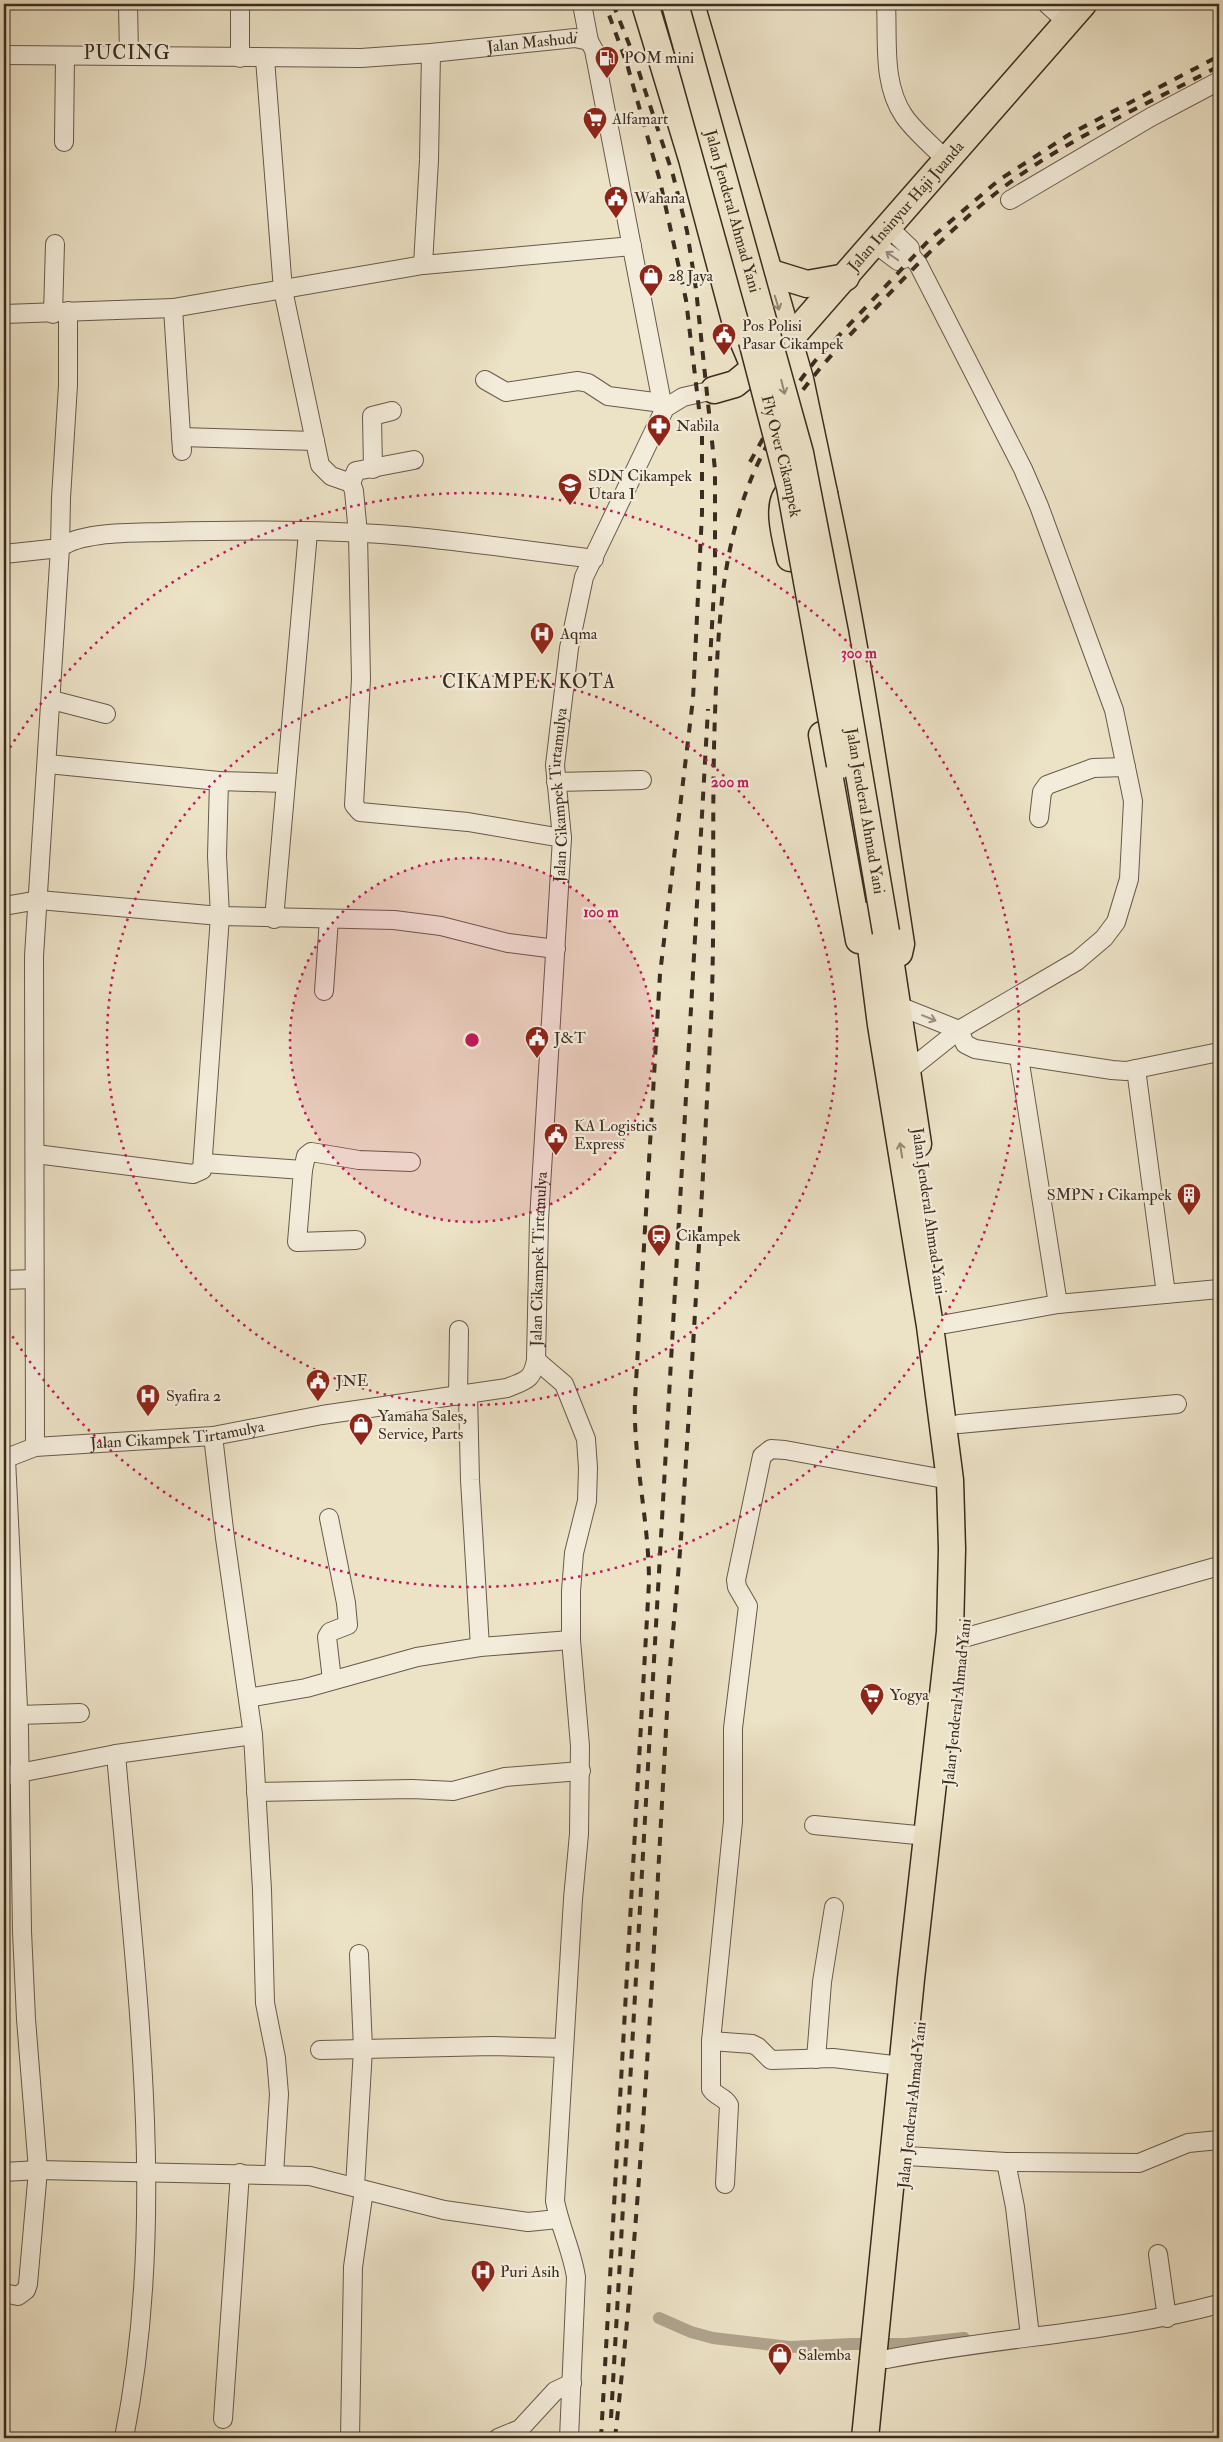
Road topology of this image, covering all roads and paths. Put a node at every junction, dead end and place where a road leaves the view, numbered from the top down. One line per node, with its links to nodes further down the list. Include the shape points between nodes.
1 (128, 4): 15 (street)
2 (240, 4): 16 (street)
3 (582, 4): 11 (street)
4 (645, 4): 29 (highway, via 692,158)
5 (658, 4): 63 (highway, Fly Over Cikampek, bridge, via 790,487)
6 (675, 4): 67 (highway, Jalan Jenderal Ahmad Yani, one-way to 67, bridge, via 800,452)
7 (691, 4): 26 (highway)
8 (886, 4): 20 (street, via 887,66 896,104 905,118)
9 (1047, 4): 10 (street)
10 (1075, 13): 20 (highway, Jalan Insinyur Haji Juanda)
11 (589, 41): 12 (street, Jalan Mashudi, via 575,38); 24 (street, Jalan Mashudi, via 594,50)
12 (432, 53): 17 (street, Jalan Mashudi); 25 (street)
13 (4, 55): 14 (street, Jalan Mashudi)
14 (65, 56): 15 (street, Jalan Mashudi); 19 (street)
15 (129, 56): 16 (street, Jalan Mashudi)
16 (240, 58): 17 (street, Jalan Mashudi)
17 (265, 59): 28 (street)
18 (1219, 81): 21 (street)
19 (64, 142)
20 (947, 161): 22 (highway, Jalan Insinyur Haji Juanda)
21 (1010, 200)
22 (881, 235): 27 (highway, Jalan Insinyur Haji Juanda); 53 (street, via 910,248 911,256 1023,469 1108,693)
23 (55, 244): 31 (street)
24 (632, 246): 25 (street); 38 (street, Jalan Mashudi)
25 (422, 265): 28 (street)
26 (767, 270): 27 (highway, via 807,284); 29 (highway, via 741,271); 34 (highway, one-way to 34)
27 (846, 277): 34 (highway, Jalan Insinyur Haji Juanda)
28 (284, 290): 30 (street); 40 (street)
29 (727, 292): 33 (highway)
30 (173, 308): 31 (street); 40 (street, via 182,444)
31 (60, 313): 32 (street); 47 (street, via 68,385)
32 (4, 314)
33 (736, 324): 35 (highway); 37 (highway, via 739,359)
34 (789, 340): 35 (highway, Jalan Insinyur Haji Juanda); 44 (highway)
35 (754, 369): 37 (highway, Jalan Insinyur Haji Juanda, via 735,384)
36 (485, 380): 38 (street, via 506,392 578,381 614,398)
37 (714, 390): 38 (street, via 683,396)
38 (664, 405): 49 (street, Jalan Cikampek Tirtamulya)
39 (392, 411): 42 (street, via 372,416)
40 (315, 441): 43 (street, via 323,471)
41 (414, 460): 42 (street)
42 (373, 469): 43 (street, via 356,472)
43 (351, 483): 46 (street)
44 (824, 493): 67 (highway, via 857,661 901,944); 70 (highway, via 803,486 788,493 783,501 782,517 863,959)
45 (308, 532): 46 (street); 47 (street, via 214,530 138,533 77,538); 57 (street)
46 (358, 534): 49 (street, via 404,536); 59 (street, via 362,678 356,810 468,822)
47 (60, 548): 48 (street); 50 (street)
48 (4, 554)
49 (594, 558): 56 (street, Jalan Cikampek Tirtamulya, via 584,577 570,648 556,756)
50 (52, 700): 51 (street); 52 (street)
51 (106, 714)
52 (48, 764): 55 (street); 60 (street)
53 (1126, 767): 58 (street, via 1093,768 1047,785 1042,792); 71 (street, via 1133,801 1132,853 1129,879 1116,922 1104,938 1077,961)
54 (642, 780): 56 (street)
55 (219, 781): 57 (street); 62 (street, via 217,856)
56 (556, 782): 59 (street, Jalan Cikampek Tirtamulya)
57 (285, 784): 64 (street)
58 (1039, 818)
59 (562, 838): 66 (street, Jalan Cikampek Tirtamulya)
60 (39, 900): 61 (street); 62 (street); 76 (street, via 34,956)
61 (4, 906)
62 (220, 916): 64 (street); 78 (street)
63 (867, 916): 70 (highway, Jalan Jenderal Ahmad Yani)
64 (274, 919): 65 (street)
65 (329, 919): 66 (street, via 420,922 508,943); 68 (street)
66 (556, 949): 88 (street, Jalan Cikampek Tirtamulya, via 540,1220)
67 (895, 978): 69 (highway, Jalan Jenderal Ahmad Yani)
68 (324, 992)
69 (898, 1006): 71 (street, one-way to 71); 75 (highway, Jalan Jenderal Ahmad Yani)
70 (881, 1025): 95 (highway, Jalan Jenderal Ahmad Yani, one-way to 70, via 930,1326)
71 (959, 1030): 73 (street, via 965,1044 975,1049); 75 (street)
72 (1219, 1052): 74 (street)
73 (1019, 1058): 74 (street, via 1112,1070); 85 (street)
74 (1136, 1069): 84 (street)
75 (909, 1070): 86 (highway, Jalan Jenderal Ahmad Yani)
76 (36, 1154): 78 (street, via 193,1174 202,1170); 81 (street)
77 (411, 1162): 79 (street, via 359,1160 311,1152 306,1156)
78 (204, 1163): 79 (street)
79 (304, 1170): 80 (street, via 297,1242)
80 (356, 1240)
81 (34, 1279): 82 (street); 93 (street)
82 (4, 1280)
83 (1219, 1289): 84 (street)
84 (1166, 1294): 85 (street)
85 (1058, 1304): 86 (street)
86 (946, 1324): 91 (highway, Jalan Jenderal Ahmad Yani)
87 (459, 1330): 89 (street)
88 (536, 1360): 89 (street, Jalan Cikampek Tirtamulya, via 534,1374 528,1380 507,1388); 99 (street, via 564,1384 586,1439 587,1501 574,1553 570,1591)
89 (463, 1395): 92 (street, Jalan Cikampek Tirtamulya, via 322,1415); 100 (street)
90 (1177, 1404): 91 (street)
91 (959, 1424): 98 (highway, Jalan Jenderal Ahmad Yani, via 967,1509)
92 (214, 1436): 93 (street, Jalan Cikampek Tirtamulya); 102 (street, via 226,1548)
93 (35, 1447): 94 (street, Jalan Cikampek Tirtamulya)
94 (5, 1459): 104 (street)
95 (950, 1480): 98 (highway, Jalan Jenderal Ahmad Yani); 114 (street, via 785,1450 771,1449 762,1456 736,1580 748,1606 732,1728 733,1821)
96 (329, 1518): 101 (street, via 348,1625 330,1632 327,1637)
97 (1219, 1566): 98 (street)
98 (958, 1635): 111 (highway, Jalan Jenderal Ahmad Yani); 121 (highway, Jalan Jenderal Ahmad Yani)
99 (571, 1640): 100 (street); 107 (street)
100 (480, 1647): 101 (street, via 417,1657)
101 (332, 1680): 102 (street)
102 (248, 1698): 105 (street)
103 (80, 1713): 104 (street)
104 (19, 1715): 108 (street)
105 (252, 1735): 106 (street); 109 (street)
106 (116, 1754): 108 (street); 125 (street, via 140,2032)
107 (581, 1771): 109 (street, via 505,1777 453,1791); 115 (street)
108 (11, 1775): 123 (street)
109 (256, 1792): 127 (street, via 265,2003 276,2058 279,2094)
110 (814, 1825): 111 (street)
111 (927, 1836): 119 (highway, Jalan Jenderal Ahmad Yani)
112 (834, 1906): 118 (street, via 822,1982)
113 (359, 1954): 116 (street)
114 (711, 2041): 118 (street, via 752,2044 771,2060); 128 (street, via 711,2089 726,2098 729,2105)
115 (564, 2048): 116 (street); 130 (street, via 554,2201)
116 (363, 2049): 117 (street); 129 (street)
117 (320, 2050)
118 (816, 2059): 119 (street)
119 (902, 2066): 136 (highway, Jalan Jenderal Ahmad Yani)
120 (1219, 2140): 122 (street, via 1188,2143 1139,2163)
121 (907, 2156): 122 (street); 136 (highway, Jalan Jenderal Ahmad Yani)
122 (1006, 2162): 135 (street, via 1015,2207)
123 (38, 2170): 124 (street); 125 (street); 132 (street, via 28,2284 18,2296)
124 (4, 2172)
125 (147, 2173): 126 (street); 139 (street, via 147,2240 142,2298)
126 (240, 2173): 127 (street); 138 (street)
127 (274, 2174): 129 (street, via 310,2176)
128 (725, 2184)
129 (359, 2189): 130 (street, via 430,2208 478,2216 528,2222); 140 (street, via 353,2267)
130 (558, 2219): 137 (street, via 566,2234 576,2277)
131 (1158, 2254): 134 (street)
132 (4, 2293)
133 (1219, 2304): 134 (street)
134 (1167, 2314): 135 (street)
135 (1029, 2332): 136 (street, via 938,2349)
136 (883, 2345): 143 (highway, Jalan Jenderal Ahmad Yani); 144 (highway, Jalan Jenderal Ahmad Yani)
137 (572, 2383): 141 (street, via 555,2391 520,2429); 142 (street)
138 (223, 2419)
139 (124, 2438)
140 (350, 2438)
141 (498, 2438)
142 (569, 2438)
143 (865, 2438)
144 (879, 2438)

